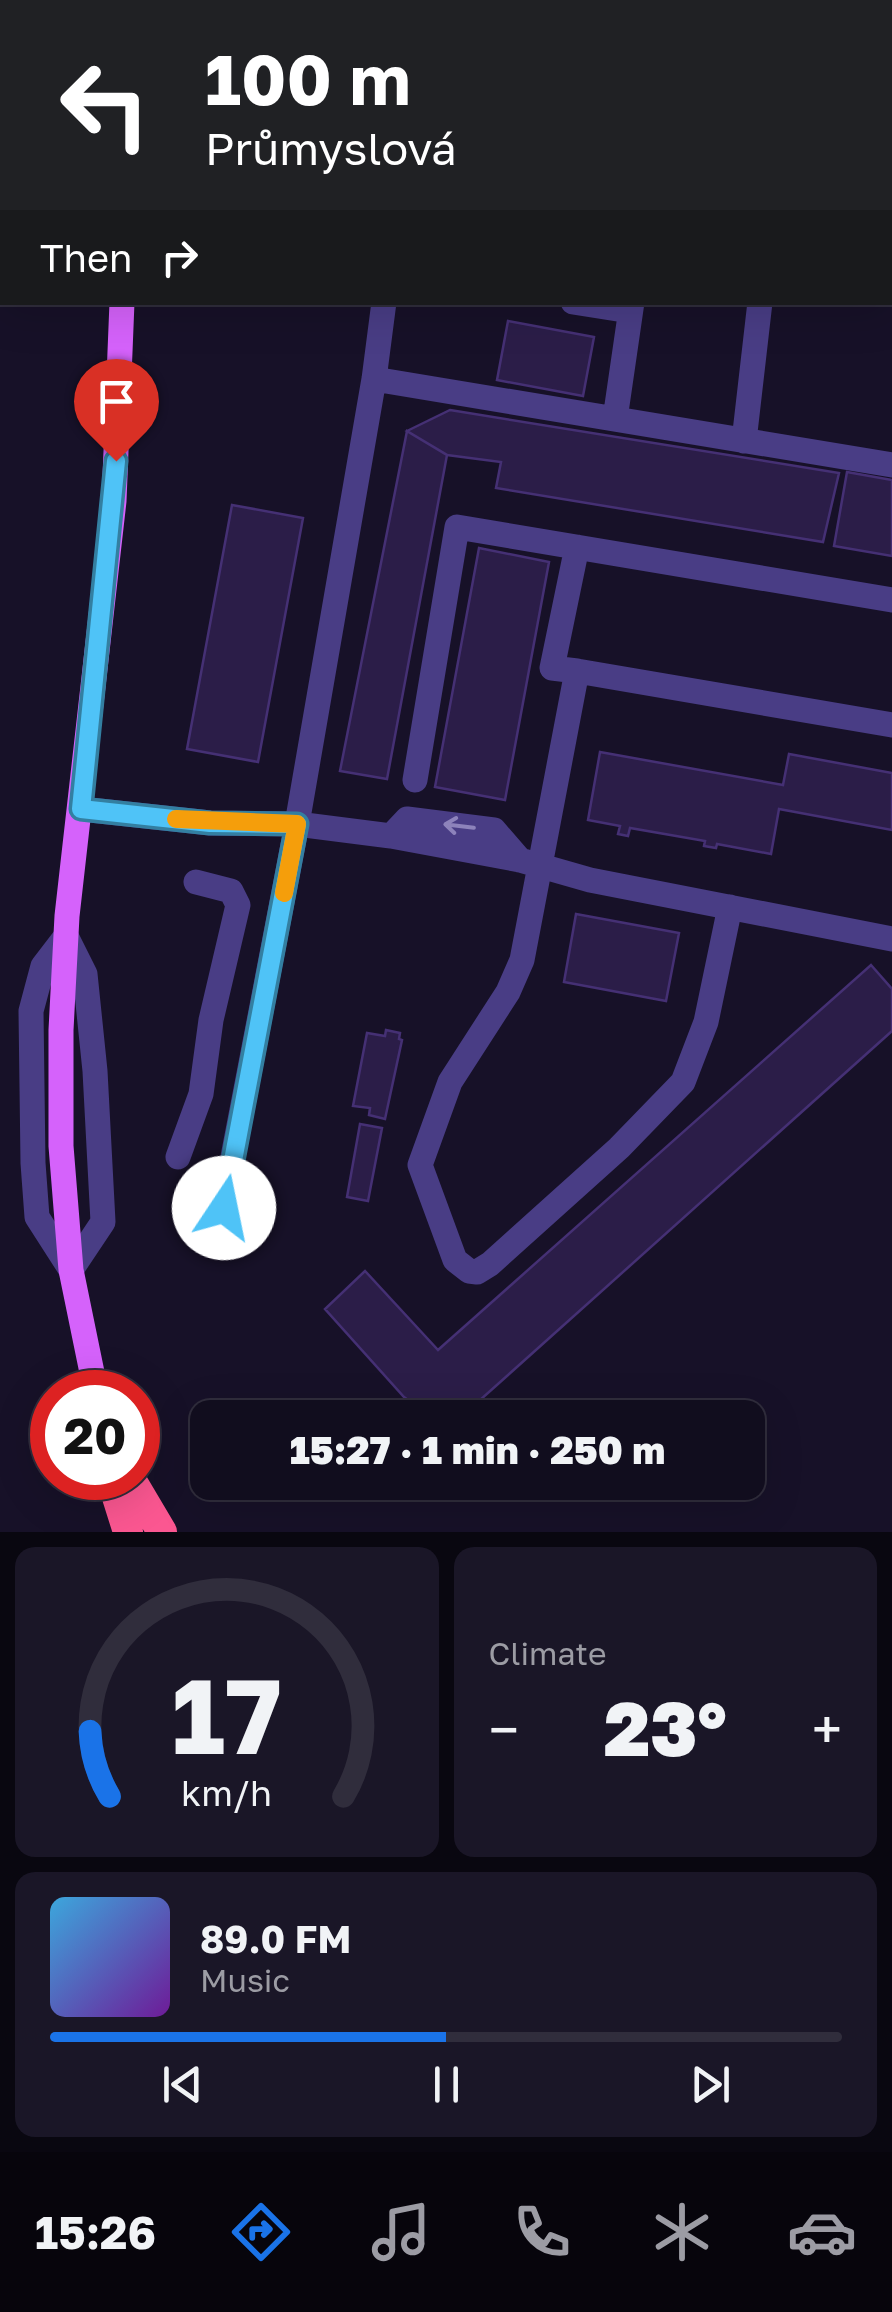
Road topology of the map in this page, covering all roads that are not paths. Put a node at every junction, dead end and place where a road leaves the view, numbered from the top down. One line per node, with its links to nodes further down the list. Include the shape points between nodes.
1 (122, 305): 14 (main road, via 114,501)
2 (384, 305): 5 (lane)
3 (760, 305): 7 (lane)
4 (631, 307): 6 (lane)
5 (374, 379): 6 (lane); 15 (lane)
6 (614, 419): 7 (lane)
7 (744, 441): 8 (lane)
8 (892, 466)
9 (577, 547): 10 (lane); 11 (lane, via 552,668); 13 (lane, via 457,526)
10 (892, 600)
11 (577, 672): 12 (lane); 16 (lane)
12 (892, 725)
13 (415, 780)
14 (81, 809): 15 (lane, via 210,823); 19 (main road)
15 (297, 824): 16 (lane); 22 (lane)
16 (530, 863): 18 (lane); 18 (lane, via 522,960 450,1082 420,1165 455,1260 469,1271 490,1264 683,1082 706,1022)
17 (196, 882): 21 (lane, via 230,892 238,905 210,1020 201,1094)
18 (730, 907): 20 (lane)
19 (66, 936): 23 (main road, via 61,1146); 23 (lane, via 86,974 103,1222)
20 (892, 939)
21 (178, 1157)
22 (216, 1245)
23 (71, 1270): 24 (main road)
24 (91, 1370)
25 (118, 1500): 28 (highway)
26 (135, 1500): 29 (highway)
27 (142, 1500): 30 (highway)
28 (128, 1532)
29 (146, 1532)
30 (162, 1532)

